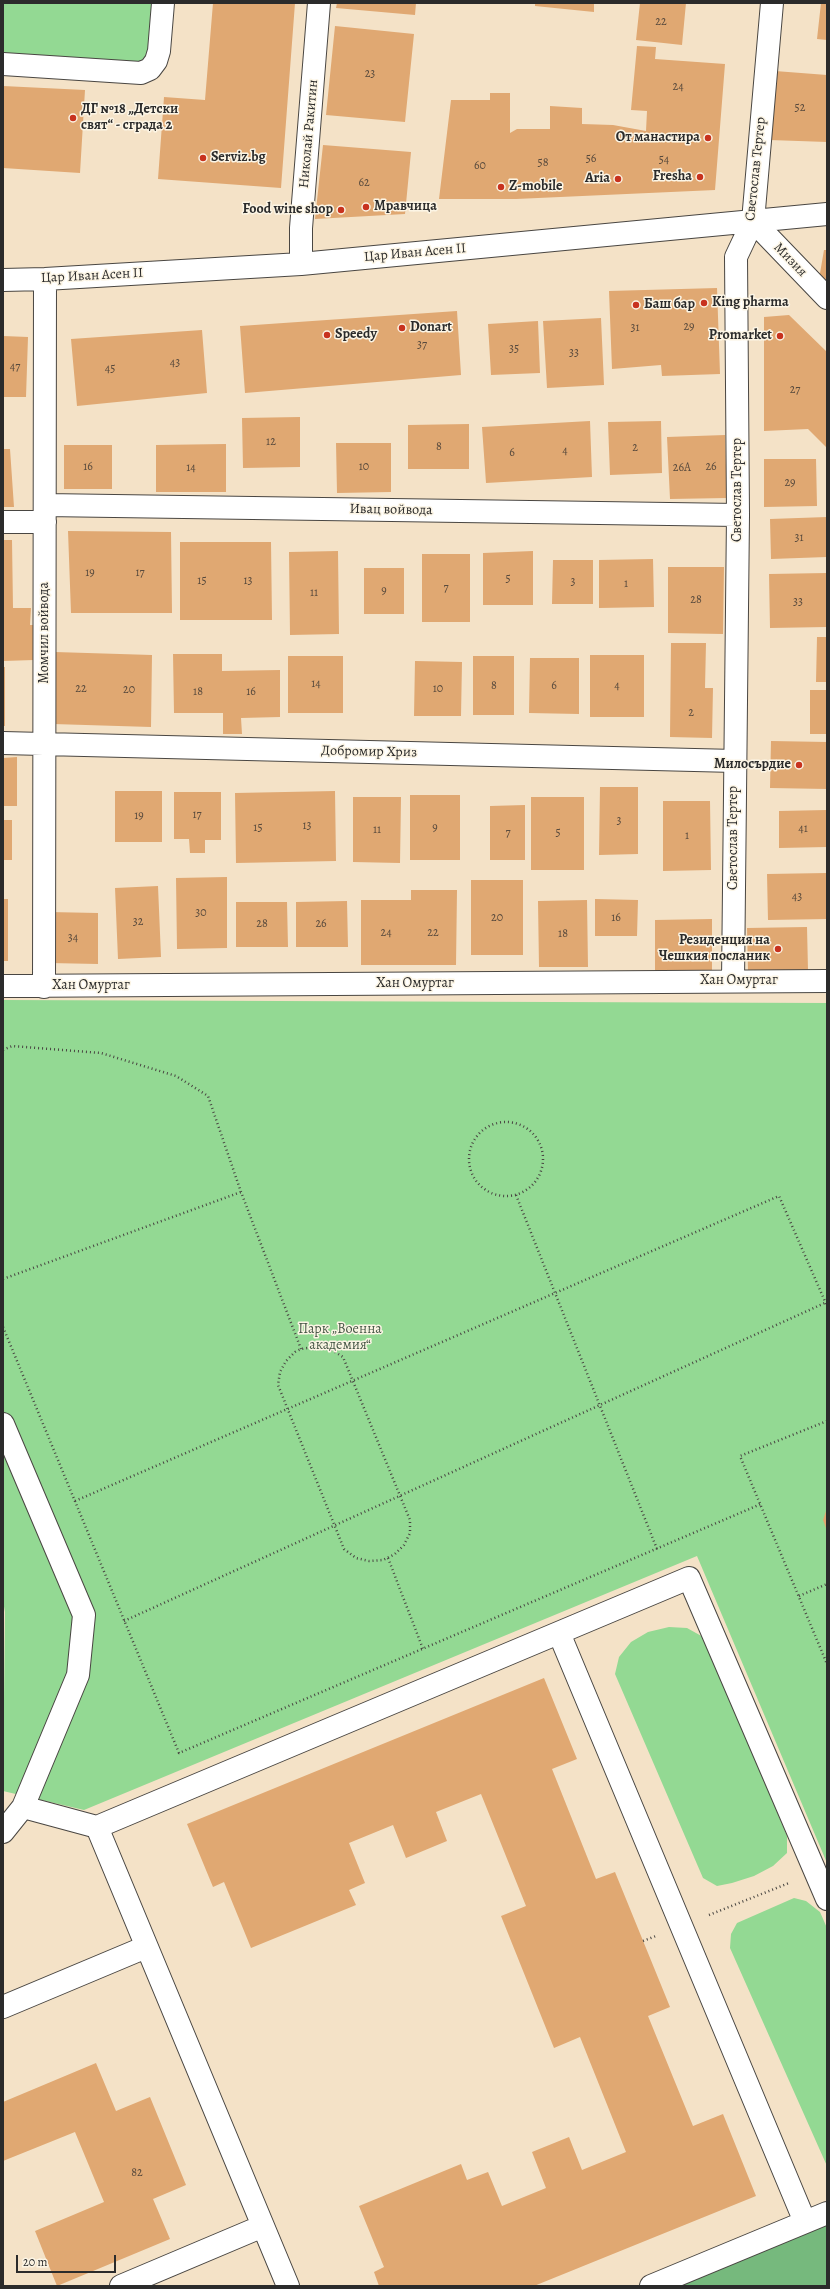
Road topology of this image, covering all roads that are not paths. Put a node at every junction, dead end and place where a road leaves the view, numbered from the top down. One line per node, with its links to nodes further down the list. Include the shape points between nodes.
1 (163, 3): 4 (street, via 156,62 150,69 141,73)
2 (319, 3): 7 (street, Николай Ракитин, via 301,228)
3 (772, 3): 6 (street, Светослав Тертер)
4 (3, 64)
5 (827, 214): 6 (street, Цар Иван Асен II)
6 (753, 221): 7 (street, Цар Иван Асен II); 10 (street, Мизия); 12 (street, Светослав Тертер, via 736,257)
7 (301, 264): 8 (street, Цар Иван Асен II)
8 (45, 279): 9 (street, Цар Иван Асен II); 11 (street, Момчил войвода)
9 (3, 280)
10 (827, 298)
11 (45, 513): 12 (street, Ивац войвода); 13 (street, Ивац войвода); 15 (street, Момчил войвода)
12 (738, 515): 16 (street, Светослав Тертер)
13 (3, 522)
14 (3, 743): 15 (street, Добромир Хриз)
15 (45, 744): 16 (street, Добромир Хриз); 20 (street, Момчил войвода)
16 (735, 761): 17 (street, Светослав Тертер)
17 (733, 981): 18 (street, Хан Омуртаг); 20 (street, Хан Омуртаг)
18 (827, 982)
19 (3, 986): 20 (street, Хан Омуртаг)
20 (44, 987)
21 (3, 1424): 23 (street, via 84,1615 78,1675)
22 (559, 1633): 24 (street); 26 (street, via 689,1578); 30 (street)
23 (23, 1807): 24 (street); 25 (street)
24 (97, 1827): 27 (street)
25 (3, 1832)
26 (827, 1899)
27 (146, 1947): 28 (street); 31 (street)
28 (3, 2007)
29 (827, 2213): 30 (street)
30 (805, 2222): 34 (street)
31 (263, 2226): 32 (street); 33 (street)
32 (121, 2286)
33 (288, 2286)
34 (651, 2286)

